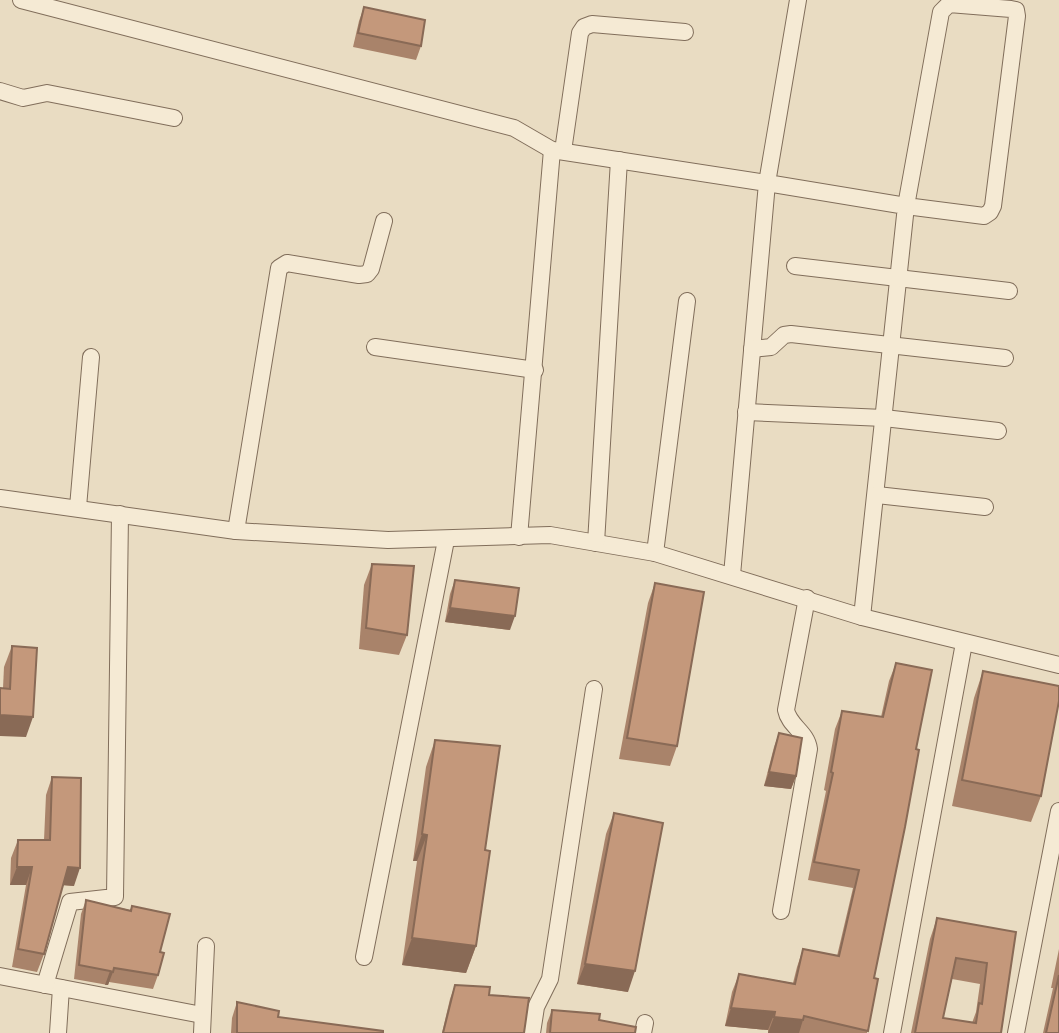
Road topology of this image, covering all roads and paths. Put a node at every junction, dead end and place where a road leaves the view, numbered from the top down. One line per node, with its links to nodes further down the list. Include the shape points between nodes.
1 (21, 0): 6 (street, via 514,128)
2 (798, 0): 8 (street)
3 (685, 32): 6 (street, via 584,27)
4 (0, 91): 5 (street, via 23,98 47,93)
5 (174, 118)
6 (558, 150): 7 (street); 20 (street)
7 (619, 160): 8 (street); 32 (street)
8 (767, 183): 9 (street); 17 (street)
9 (906, 206): 9 (street, via 941,12 949,4 1016,10 990,212 984,216); 12 (street)
10 (384, 221): 29 (street, via 367,274 287,263 279,268)
11 (795, 266): 12 (street)
12 (899, 277): 13 (street); 16 (street)
13 (1009, 291)
14 (687, 301): 33 (street)
15 (375, 347): 20 (street)
16 (892, 347): 17 (street, via 791,334 771,347); 19 (street); 22 (street)
17 (752, 349): 21 (street)
18 (91, 357): 26 (street)
19 (1005, 358)
20 (535, 370): 30 (street)
21 (746, 412): 22 (street); 34 (street)
22 (884, 418): 23 (street); 24 (street)
23 (998, 431)
24 (877, 495): 27 (street); 36 (street)
25 (0, 498): 26 (street)
26 (78, 507): 28 (street)
27 (985, 507)
28 (120, 514): 29 (street); 45 (street, via 115,897 70,902)
29 (236, 531): 31 (street)
30 (519, 537): 31 (street); 32 (street, via 550,535)
31 (446, 540): 43 (street)
32 (596, 543): 33 (street)
33 (655, 553): 34 (street)
34 (732, 575): 35 (street)
35 (807, 598): 36 (street); 41 (street, via 786,710 809,749)
36 (862, 617): 37 (street)
37 (964, 643): 38 (street); 50 (street)
38 (1059, 665)
39 (594, 689): 49 (street, via 550,979 536,1007)
40 (1059, 811): 51 (street)
41 (781, 911)
42 (206, 946): 46 (street)
43 (364, 957)
44 (0, 976): 45 (street)
45 (53, 986): 46 (street); 47 (street)
46 (202, 1015): 48 (street)
47 (58, 1033)
48 (202, 1033)
49 (532, 1033)
50 (892, 1033)
51 (1016, 1033)

